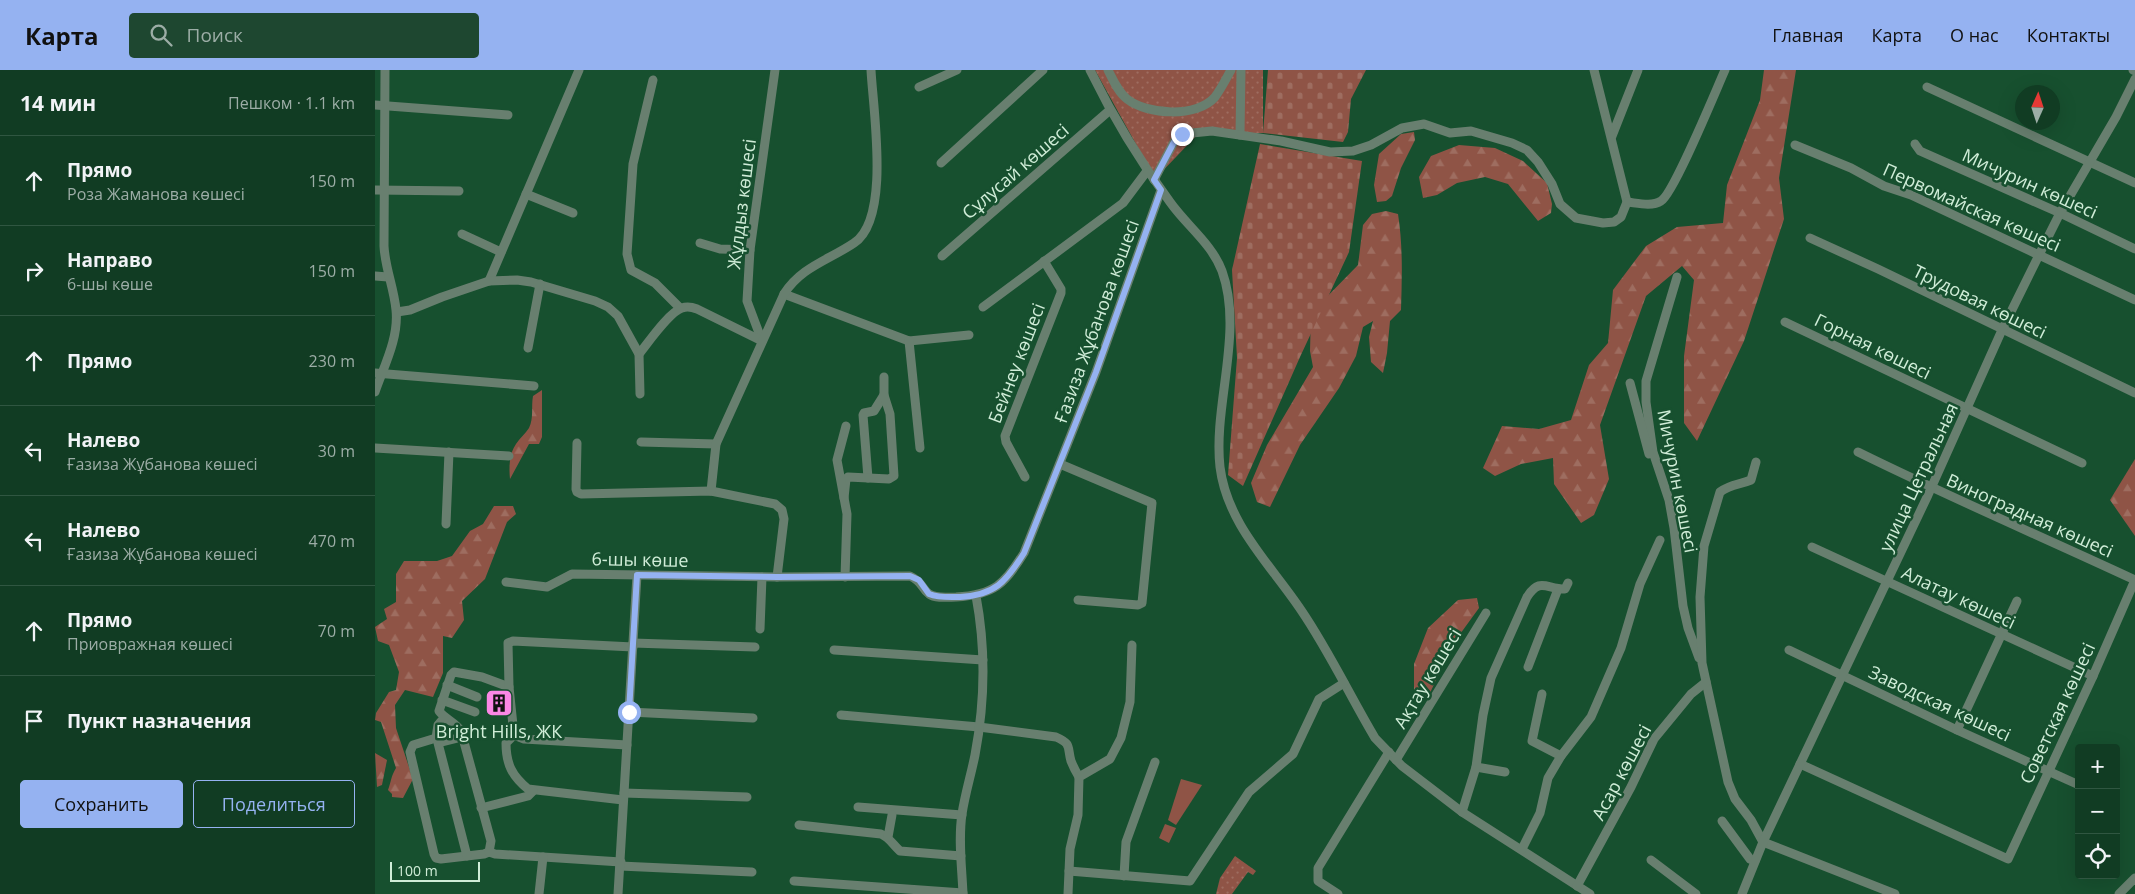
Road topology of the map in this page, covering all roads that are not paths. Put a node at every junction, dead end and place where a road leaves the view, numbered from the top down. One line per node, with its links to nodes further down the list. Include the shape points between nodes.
1 (385, 70): 19 (street)
2 (579, 70): 34 (street)
3 (775, 70): 42 (street, Жұлдыз көшесі)
4 (871, 70): 52 (street, via 877,174 875,209 867,229 855,242 813,265 791,282)
5 (957, 70): 16 (street)
6 (1043, 70): 26 (street)
7 (1090, 70): 20 (street)
8 (1108, 70): 9 (street, via 1126,98 1140,107 1176,112 1196,109 1214,98)
9 (1231, 70)
10 (1241, 70): 22 (street)
11 (1594, 70): 23 (street)
12 (1638, 70): 23 (street)
13 (1725, 70): 35 (street, via 1668,194 1653,204)
14 (2135, 79): 27 (street, улица Цетральная)
15 (653, 80): 55 (street, via 633,164 627,254 631,270 655,283)
16 (919, 87)
17 (1927, 87): 27 (street)
18 (375, 105): 19 (street)
19 (385, 105): 21 (street); 31 (street)
20 (1110, 110): 28 (street); 45 (street, Сұлусай көшесі)
21 (508, 115)
22 (1240, 135): 29 (street, via 1212,131 1182,134 1174,142); 35 (street, via 1330,152 1353,151 1402,128 1424,124 1450,133 1471,131 1527,150 1552,184 1560,204 1576,218 1614,222 1621,217)
23 (1612, 137): 35 (street)
24 (1915, 144): 37 (street, Мичурин көшесі, via 1920,151)
25 (1795, 145): 44 (street, Первомайская көшесі)
26 (941, 163)
27 (2089, 163): 30 (street); 37 (street, улица Цетральная)
28 (1147, 171): 29 (street); 46 (street, Бейнеу көшесі, via 1123,204)
29 (1154, 180): 32 (street)
30 (2135, 183)
31 (379, 190): 33 (street); 48 (street)
32 (1161, 190): 84 (street, Ғазиза Жұбанова көшесі); 120 (street, via 1210,249 1225,280 1230,337 1220,442 1225,494 1242,529 1302,611)
33 (459, 191)
34 (527, 194): 36 (street); 43 (street)
35 (1627, 202)
36 (573, 213)
37 (2060, 213): 41 (street, Мичурин көшесі); 44 (street, улица Цетральная)
38 (462, 234): 43 (street)
39 (1811, 238): 58 (street, Трудовая көшесі)
40 (701, 243): 42 (street, via 720,249)
41 (2135, 249)
42 (750, 250): 61 (street, Жұлдыз көшесі, via 747,301)
43 (501, 252): 50 (street)
44 (2039, 255): 53 (street, Первомайская көшесі); 58 (street, улица Цетральная)
45 (942, 256)
46 (1044, 261): 54 (street, Бейнеу көшесі); 85 (street, Бейнеу көшесі, via 1061,293 1005,436)
47 (375, 276): 48 (street)
48 (388, 277): 56 (street)
49 (1677, 277): 87 (street, Мичурин көшесі, via 1646,381 1653,452)
50 (489, 282): 51 (street, via 517,280); 56 (street)
51 (540, 284): 62 (street); 63 (street, via 608,307 618,316)
52 (784, 294): 60 (street); 61 (street)
53 (2135, 300)
54 (983, 307)
55 (680, 308): 61 (street, via 697,308); 63 (street)
56 (397, 312): 64 (street, via 397,329)
57 (1785, 322): 72 (street, Горная көшесі)
58 (2002, 330): 69 (street, Трудовая көшесі); 72 (street, улица Цетральная)
59 (969, 334): 60 (street)
60 (909, 340): 78 (street)
61 (762, 341): 76 (street)
62 (528, 348)
63 (639, 354): 70 (street)
64 (378, 374): 67 (street); 68 (street)
65 (884, 377): 71 (street)
66 (1630, 383): 87 (street, via 1652,466)
67 (534, 386)
68 (375, 392)
69 (2135, 393)
70 (640, 394)
71 (884, 395): 86 (street, via 874,412 863,415); 86 (street, via 895,476 889,479)
72 (1967, 409): 83 (street, Горная көшесі); 88 (street, улица Цетральная)
73 (846, 426): 90 (street, via 837,460)
74 (641, 442): 76 (street)
75 (577, 443): 89 (street, via 576,488 581,494)
76 (716, 444): 89 (street)
77 (375, 448): 79 (street)
78 (920, 448)
79 (449, 452): 81 (street); 91 (street)
80 (1858, 452): 88 (street, Виноградная көшесі)
81 (509, 456)
82 (1756, 462): 115 (street, via 1751,480 1719,492 1704,546 1700,597)
83 (2082, 463)
84 (1060, 464): 103 (street, Ғазиза Жұбанова көшесі, via 1016,566 1002,583); 104 (street, via 1152,503 1142,603)
85 (1025, 477)
86 (868, 478): 90 (street, via 846,479)
87 (1661, 479): 115 (street, Мичурин көшесі, via 1674,528 1683,606)
88 (1931, 488): 98 (street, Виноградная көшесі); 100 (street, улица Цетральная)
89 (711, 491): 97 (street, via 775,504 782,510)
90 (843, 498): 95 (street, via 847,522)
91 (446, 524)
92 (1660, 540): 137 (street, via 1641,584 1621,648 1591,717)
93 (1812, 547): 100 (street, Алатау көшесі)
94 (637, 575): 96 (street, 6-шы көше); 99 (street, 6-шы көше, via 573,574 547,587); 109 (street)
95 (845, 576): 97 (street, 6-шы көше); 103 (street, 6-шы көше, via 910,576 919,580 929,594 936,597)
96 (762, 577): 97 (street, 6-шы көше); 107 (street)
97 (777, 577)
98 (2135, 580): 118 (street, Советская көшесі)
99 (506, 582)
100 (1887, 582): 108 (street, Алатау көшесі); 117 (street, улица Цетральная)
101 (1568, 583): 102 (street, via 1565,589)
102 (1558, 589): 116 (street); 141 (street, via 1541,584 1527,597 1491,678)
103 (976, 596): 114 (street)
104 (1078, 600)
105 (2017, 601): 108 (street)
106 (1486, 613): 138 (street, Ақтау көшесі)
107 (760, 629)
108 (2001, 635): 118 (street, Алатау көшесі); 132 (street)
109 (633, 645): 111 (street); 122 (street, via 513,641 507,648); 127 (street)
110 (1132, 645): 144 (street, via 1130,702 1121,738 1110,759)
111 (755, 647)
112 (834, 650): 114 (street)
113 (1789, 650): 117 (street, Заводская көшесі)
114 (983, 660): 131 (street)
115 (1702, 663): 119 (street)
116 (1529, 667)
117 (1842, 676): 132 (street, Заводская көшесі); 140 (street, улица Цетральная)
118 (2093, 676): 142 (street, Советская көшесі)
119 (1706, 682): 157 (street, via 1728,782 1735,799); 171 (street, Асар көшесі, via 1691,694 1654,739)
120 (1344, 683): 136 (street, via 1375,738); 168 (street, via 1319,699 1293,754 1249,792 1190,881)
121 (447, 686): 122 (street, via 451,675 457,671); 124 (street); 125 (street)
122 (509, 687): 133 (street)
123 (1542, 694): 137 (street, via 1532,741)
124 (477, 697)
125 (442, 700): 126 (street); 129 (street, via 439,711)
126 (475, 712)
127 (629, 712): 130 (street); 135 (street)
128 (841, 715): 131 (street)
129 (444, 718): 134 (street, via 457,726); 160 (street, via 438,725 436,738 413,745 410,752 436,858)
130 (753, 718)
131 (979, 727): 144 (street, via 1056,737 1065,741); 153 (street)
132 (1957, 730): 142 (street, Заводская көшесі)
133 (514, 735): 135 (street, via 524,739); 146 (street, via 506,743 509,766 516,780)
134 (462, 738): 150 (street); 160 (street, via 437,743)
135 (627, 745): 147 (street)
136 (1389, 752): 138 (street); 176 (street, via 1318,868 1318,881)
137 (1561, 756): 158 (street, via 1548,778 1540,813)
138 (1396, 760): 151 (street)
139 (1155, 762): 168 (street, via 1126,842)
140 (1799, 764): 142 (street, Советская көшесі, via 2008,859); 157 (street, улица Цетральная)
141 (1476, 767): 143 (street); 151 (street)
142 (2049, 770): 145 (street, Заводская көшесі)
143 (1505, 772)
144 (1079, 777): 166 (street, via 1079,815 1070,849)
145 (2075, 783)
146 (533, 791): 147 (street); 150 (street, via 528,796)
147 (624, 796): 148 (street); 165 (street)
148 (747, 797)
149 (858, 807): 153 (street)
150 (481, 808): 159 (street, via 491,841)
151 (1462, 812): 158 (street)
152 (892, 815): 156 (street)
153 (962, 815): 161 (street)
154 (1722, 821): 164 (street, via 1750,859)
155 (799, 825): 156 (street)
156 (888, 837): 161 (street, via 900,851)
157 (1763, 842): 164 (street, улица Цетральная); 180 (street)
158 (1522, 849): 171 (street)
159 (489, 852): 160 (street); 162 (street)
160 (467, 856)
161 (961, 856): 172 (street)
162 (543, 857): 165 (street); 173 (street)
163 (1651, 860): 178 (street)
164 (1755, 861): 179 (street, улица Цетральная)
165 (620, 864): 167 (street); 174 (street)
166 (1069, 871): 168 (street); 175 (street)
167 (752, 872)
168 (1124, 876)
169 (2135, 878): 181 (street)
170 (794, 882): 172 (street)
171 (1577, 886): 177 (street)
172 (963, 893)
173 (539, 894)
174 (618, 894)
175 (1068, 894)
176 (1338, 894)
177 (1590, 894)
178 (1696, 894)
179 (1743, 894)
180 (1895, 894)
181 (2119, 894)

